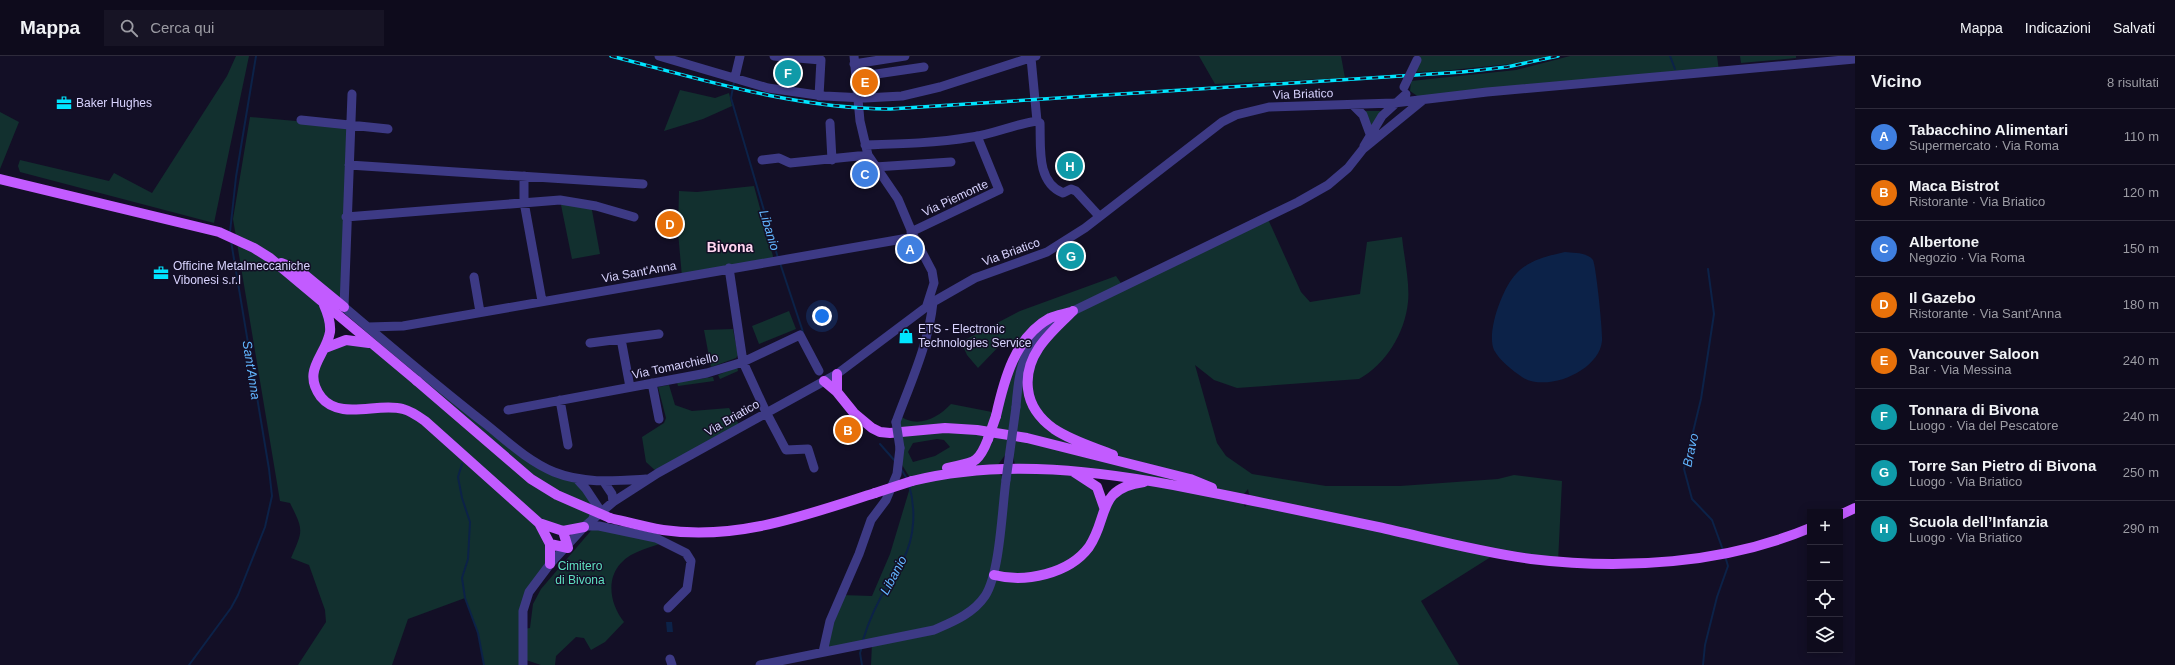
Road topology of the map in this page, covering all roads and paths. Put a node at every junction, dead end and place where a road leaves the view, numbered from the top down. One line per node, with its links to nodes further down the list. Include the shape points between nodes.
1 (659, 56): 10 (street)
2 (740, 56): 10 (street)
3 (774, 56): 14 (street, via 821,60)
4 (905, 56): 8 (street)
5 (1034, 57): 15 (street, via 940,87 902,96); 20 (street)
6 (1418, 58): 12 (street, bridge)
7 (1855, 59): 17 (street, Via Briatico)
8 (854, 60): 11 (street)
9 (924, 67): 11 (street)
10 (735, 77): 14 (street, via 768,88)
11 (856, 77): 15 (street)
12 (1405, 91): 16 (street); 17 (street)
13 (352, 94): 23 (street)
14 (819, 96): 15 (street)
15 (862, 98): 27 (street, via 860,121)
16 (1395, 99): 17 (street, Via Briatico); 18 (street, Via Briatico, via 1381,103); 22 (street); 25 (street)
17 (1419, 100): 22 (street)
18 (1353, 104): 25 (street, via 1363,115); 39 (street, Via Briatico, via 1269,107 1236,115 1222,122)
19 (301, 120): 23 (street)
20 (1037, 121): 26 (street); 39 (street, via 1040,123 1041,165 1046,178 1058,191 1076,191)
21 (830, 123): 31 (street)
22 (1392, 125): 28 (street)
23 (351, 126): 24 (street); 33 (street)
24 (388, 129)
25 (1370, 134): 28 (street)
26 (977, 136): 27 (street, via 926,143); 42 (street, Via Piemonte, via 999,190)
27 (865, 145): 29 (street)
28 (1363, 149): 50 (street, via 1348,168 1328,185 1298,202)
29 (868, 155): 31 (street); 34 (street)
30 (762, 160): 31 (street, via 779,158 790,163)
31 (832, 160)
32 (951, 162): 34 (street)
33 (349, 164): 35 (street); 40 (street)
34 (875, 167): 42 (street, via 898,199)
35 (524, 176): 37 (street); 38 (street)
36 (0, 179): 43 (main road, via 224,234)
37 (643, 184)
38 (524, 202): 40 (street); 41 (street, via 560,200 596,206); 46 (street)
39 (1099, 216): 48 (street, Via Briatico, via 1047,252 975,278)
40 (346, 217): 49 (street)
41 (634, 217)
42 (912, 234): 44 (street, Via Sant'Anna); 48 (street, via 932,271 934,283)
43 (270, 258): 47 (main road); 49 (main road, via 299,270)
44 (729, 268): 46 (street, Via Sant'Anna); 58 (street)
45 (474, 277): 51 (street)
46 (542, 301): 51 (street, Via Sant'Anna)
47 (324, 303): 55 (main road); 57 (main road, via 330,318 330,332)
48 (930, 304): 60 (street, Via Briatico); 93 (street, bridge, via 926,334 896,422 900,448 898,470 886,500 871,520 830,621)
49 (344, 307): 52 (street)
50 (1073, 311): 70 (main road, via 1047,336 1031,361 1029,395 1036,413 1056,430); 73 (main road, bridge, via 1051,318 1026,337 1006,375 996,416 981,456 972,463 941,469); 91 (street, bridge, via 1044,330 1028,349 1023,361 1018,382)
51 (480, 312): 52 (street, Via Sant'Anna, via 403,326)
52 (368, 327): 74 (street, via 534,462 554,472)
53 (659, 334): 54 (street)
54 (621, 339): 56 (street); 63 (street)
55 (370, 343): 57 (main road, via 346,340); 73 (main road, bridge, via 531,478 557,496 610,518 664,530 748,530 785,522)
56 (590, 343)
57 (325, 348): 84 (main road, via 315,364 313,378 322,398 328,403 347,409 404,409 418,416)
58 (743, 362): 59 (street, Via Tomarchiello, via 800,335); 62 (street, Via Tomarchiello, via 707,373); 67 (street)
59 (819, 371)
60 (837, 374): 61 (street, Via Briatico); 64 (main road)
61 (824, 381): 64 (main road); 67 (street, Via Briatico)
62 (652, 383): 63 (street, Via Tomarchiello); 68 (street)
63 (630, 387): 65 (street, Via Tomarchiello)
64 (837, 392): 70 (main road, via 854,413 880,432 945,428 977,430 1027,438)
65 (560, 400): 66 (street, Via Tomarchiello); 69 (street)
66 (508, 410)
67 (766, 412): 71 (street, via 786,450 808,449); 75 (street, Via Briatico)
68 (659, 419)
69 (568, 445)
70 (1138, 467): 78 (main road, via 1190,479)
71 (814, 468)
72 (1071, 470): 73 (main road, via 994,470); 76 (main road); 81 (main road, via 1097,488)
73 (933, 476)
74 (576, 478): 77 (street); 79 (street)
75 (648, 479): 77 (street); 80 (street, Via Briatico)
76 (1154, 481): 78 (main road); 81 (main road, via 1131,484 1120,489)
77 (604, 482): 80 (street, via 612,494)
78 (1230, 496): 86 (main road, via 1497,553 1558,562 1624,564 1677,561 1724,553)
79 (593, 498): 80 (street); 85 (street, via 598,507)
80 (613, 502): 85 (street, Via Briatico)
81 (1104, 507): 91 (main road, via 1098,529 1078,559 1057,570 1037,576 1009,579)
82 (1855, 508): 83 (main road)
83 (1843, 514)
84 (539, 523): 87 (main road); 88 (main road)
85 (588, 524): 87 (main road); 89 (street, Via Briatico); 92 (street, via 656,538 686,553 691,561 687,589)
86 (1807, 529)
87 (563, 531): 89 (main road)
88 (550, 544): 89 (main road); 90 (main road)
89 (568, 548): 90 (street, Via Briatico)
90 (550, 564): 94 (street, Via Briatico, via 529,592 523,611)
91 (994, 575): 93 (street, via 984,597 959,620 934,630)
92 (668, 608)
93 (823, 652): 95 (street)
94 (523, 665)
95 (760, 665)

